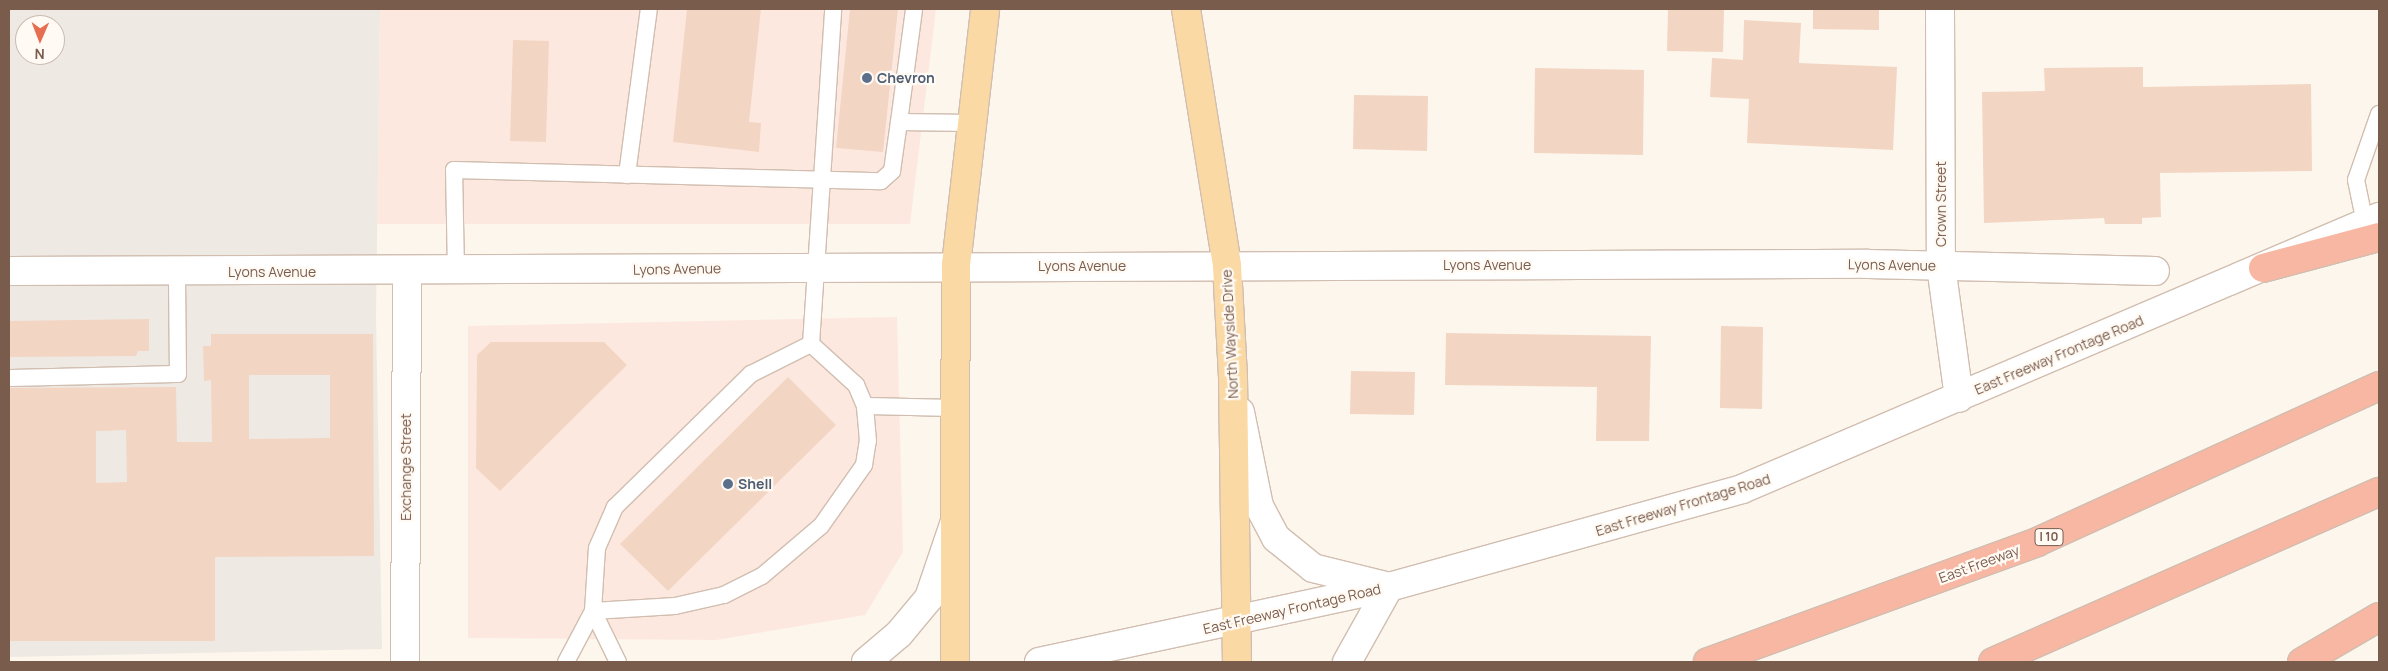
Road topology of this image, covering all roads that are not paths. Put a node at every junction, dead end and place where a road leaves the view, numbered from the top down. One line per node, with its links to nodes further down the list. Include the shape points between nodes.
1 (649, 9): 10 (lane)
2 (833, 9): 11 (lane)
3 (914, 9): 8 (lane)
4 (985, 9): 9 (main road)
5 (1186, 9): 14 (main road, North Wayside Drive)
6 (1940, 9): 15 (street, Crown Street)
7 (2379, 114): 12 (lane, via 2356,180)
8 (899, 122): 9 (lane); 11 (lane, via 892,171 881,181)
9 (972, 123): 13 (main road)
10 (627, 175): 11 (lane); 22 (lane, via 454,170)
11 (821, 180): 16 (lane)
12 (2374, 226): 17 (highway)
13 (956, 265): 14 (street, Lyons Avenue); 16 (street, Lyons Avenue); 29 (main road)
14 (1226, 266): 15 (street, Lyons Avenue); 25 (main road, North Wayside Drive)
15 (1941, 266): 19 (street, Lyons Avenue); 27 (street, Crown Street)
16 (813, 267): 22 (street, Lyons Avenue); 23 (lane)
17 (2264, 268): 27 (street, East Freeway Frontage Road)
18 (9, 271): 20 (street, Lyons Avenue)
19 (2155, 271)
20 (177, 272): 21 (street, Lyons Avenue); 24 (lane, via 178,374)
21 (407, 272): 22 (street, Lyons Avenue); 36 (street, Exchange Street)
22 (456, 272)
23 (811, 344): 28 (lane, via 856,384); 33 (lane, via 751,374 615,507 597,548)
24 (9, 378)
25 (1233, 378): 32 (street, via 1259,506 1276,538 1313,568); 35 (main road, North Wayside Drive)
26 (2379, 386): 44 (highway, East Freeway / I 10, via 2037,542)
27 (1959, 398): 32 (street, East Freeway Frontage Road, via 1742,489)
28 (865, 406): 29 (lane); 33 (lane, via 868,441 864,465 821,526 762,576 724,595 675,606)
29 (956, 408): 31 (main road)
30 (2379, 492): 45 (highway)
31 (956, 517): 39 (street, via 929,598 899,634); 40 (main road)
32 (1389, 587): 35 (street, East Freeway Frontage Road); 43 (street)
33 (592, 611): 37 (lane); 38 (lane)
34 (2379, 617): 46 (highway)
35 (1238, 622): 41 (street, East Freeway Frontage Road); 42 (main road, North Wayside Drive)
36 (405, 662)
37 (566, 662)
38 (618, 662)
39 (866, 662)
40 (955, 662)
41 (1039, 662)
42 (1237, 662)
43 (1347, 662)
44 (1708, 662)
45 (1993, 662)
46 (2302, 662)

